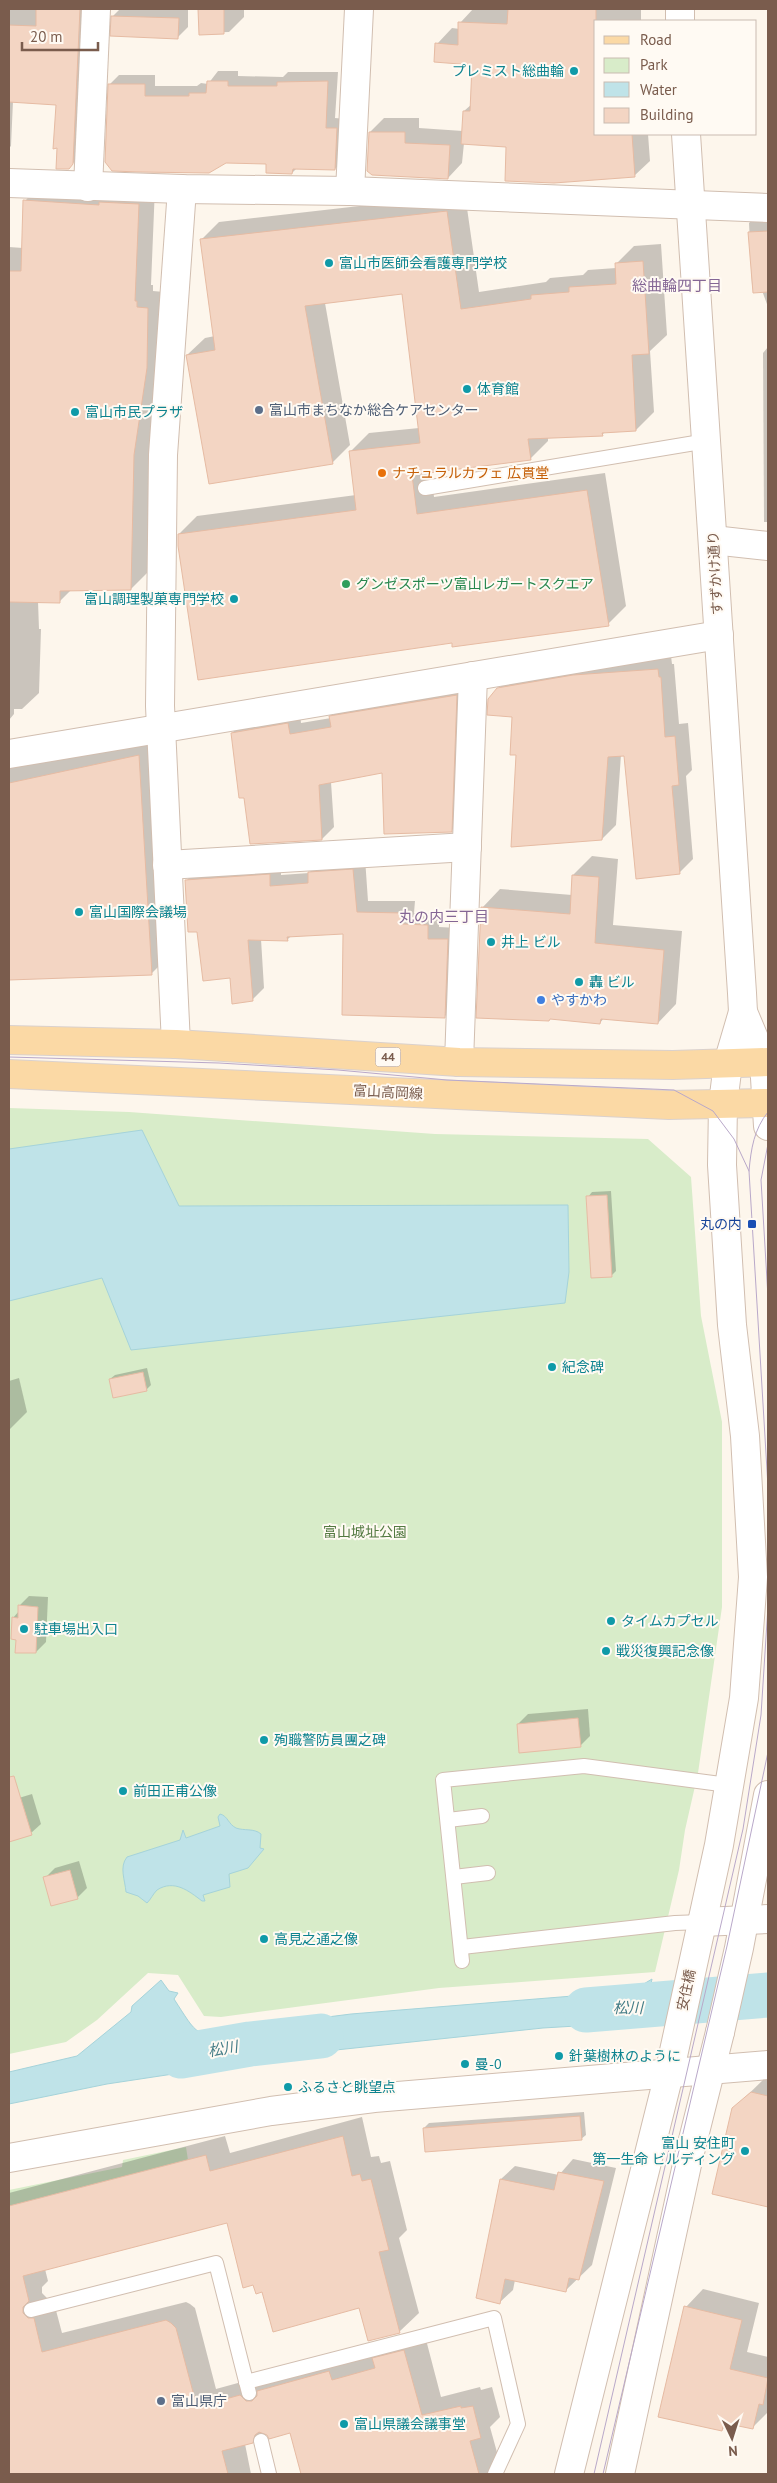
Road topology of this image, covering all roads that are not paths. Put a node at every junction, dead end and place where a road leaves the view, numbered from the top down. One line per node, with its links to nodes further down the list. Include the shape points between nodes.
1 (96, 9): 5 (street)
2 (359, 9): 7 (street)
3 (686, 135): 8 (street, すずかけ通り)
4 (9, 183): 5 (street)
5 (88, 187): 6 (street)
6 (182, 190): 7 (street); 16 (street, via 163,455)
7 (350, 191): 8 (street)
8 (690, 204): 9 (street); 10 (street, すずかけ通り)
9 (768, 208)
10 (707, 441): 11 (lane); 12 (street, すずかけ通り)
11 (425, 488)
12 (712, 540): 13 (street); 14 (street, すずかけ通り)
13 (768, 546)
14 (718, 635): 15 (street); 20 (street, すずかけ通り)
15 (473, 676): 16 (street); 18 (street)
16 (160, 729): 17 (street); 19 (street)
17 (9, 754)
18 (467, 847): 19 (street); 23 (street)
19 (167, 865): 22 (street)
20 (744, 1012): 24 (street); 25 (street, 安住橋)
21 (9, 1040): 22 (main road, 44)
22 (176, 1044): 23 (main road, 44)
23 (459, 1062): 25 (main road, 44)
24 (766, 1062): 25 (main road, 44); 28 (street)
25 (728, 1063): 27 (street, 安住橋)
26 (9, 1074): 27 (main road, 富山高岡線, via 669,1106)
27 (723, 1104): 28 (main road, 富山高岡線); 29 (street, 安住橋, via 722,1165 732,1325 745,1436 753,1577 744,1698)
28 (767, 1110)
29 (728, 1786): 32 (lane, via 584,1766 443,1780); 36 (street, 安住橋, via 719,1845)
30 (768, 1795): 35 (street)
31 (482, 1816): 32 (lane)
32 (448, 1820): 34 (lane)
33 (488, 1873): 34 (lane)
34 (454, 1877): 36 (lane, via 462,1954 675,1923)
35 (756, 1919): 36 (street); 38 (street, via 739,1948)
36 (699, 1934): 39 (street, 安住橋)
37 (768, 2066): 38 (street)
38 (711, 2070): 39 (street); 46 (street, via 688,2160)
39 (668, 2074): 40 (street, via 374,2098 271,2111); 45 (street, 安住橋)
40 (9, 2158)
41 (32, 2310): 44 (lane, via 216,2263 247,2388 494,2318 518,2424)
42 (261, 2441): 43 (lane)
43 (269, 2474)
44 (495, 2474)
45 (569, 2474)
46 (620, 2474)

